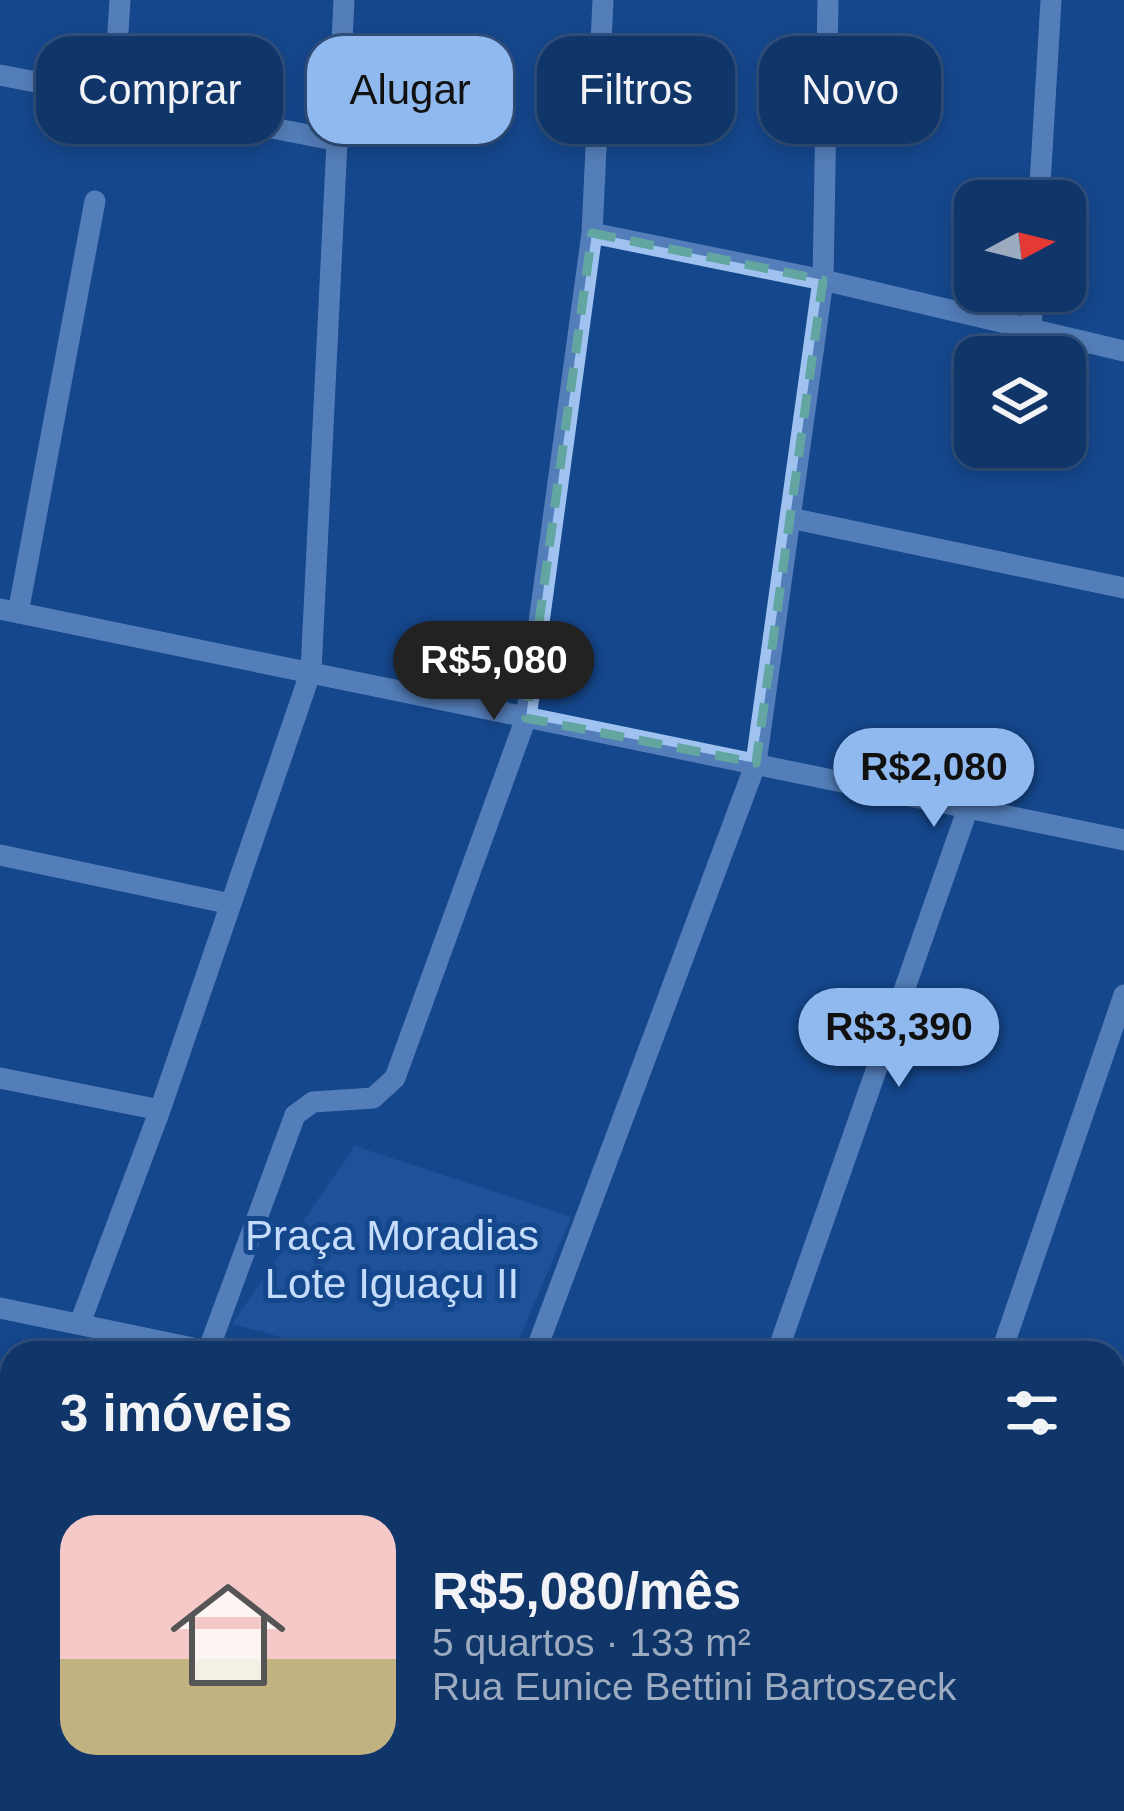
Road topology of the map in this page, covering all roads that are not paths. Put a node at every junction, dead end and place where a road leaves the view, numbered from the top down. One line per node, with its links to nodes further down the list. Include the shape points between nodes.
1 (120, 0): 6 (street)
2 (344, 0): 7 (street)
3 (602, 0): 13 (street)
4 (828, 0): 14 (street)
5 (1052, 0): 11 (street)
6 (118, 36)
7 (343, 36)
8 (0, 75): 9 (street)
9 (36, 82)
10 (339, 144): 21 (street)
11 (1040, 180)
12 (95, 201): 20 (street)
13 (592, 232): 14 (street); 22 (street)
14 (823, 280): 16 (street); 18 (street)
15 (1032, 312): 16 (street)
16 (1031, 329): 17 (street)
17 (1124, 351)
18 (790, 518): 19 (street); 23 (street)
19 (1124, 588)
20 (9, 611): 21 (street)
21 (311, 671): 22 (street); 27 (street)
22 (526, 718): 23 (street); 34 (street, via 395,1078 373,1098 313,1102 295,1115)
23 (756, 763): 24 (street); 35 (street)
24 (968, 808): 25 (street); 36 (street)
25 (1124, 840)
26 (0, 855): 27 (street)
27 (231, 904): 30 (street)
28 (1124, 995): 37 (street)
29 (0, 1078): 30 (street)
30 (160, 1110): 32 (street)
31 (0, 1308): 32 (street)
32 (80, 1323): 33 (street)
33 (163, 1341)
34 (217, 1341)
35 (539, 1341)
36 (781, 1341)
37 (1004, 1341)

